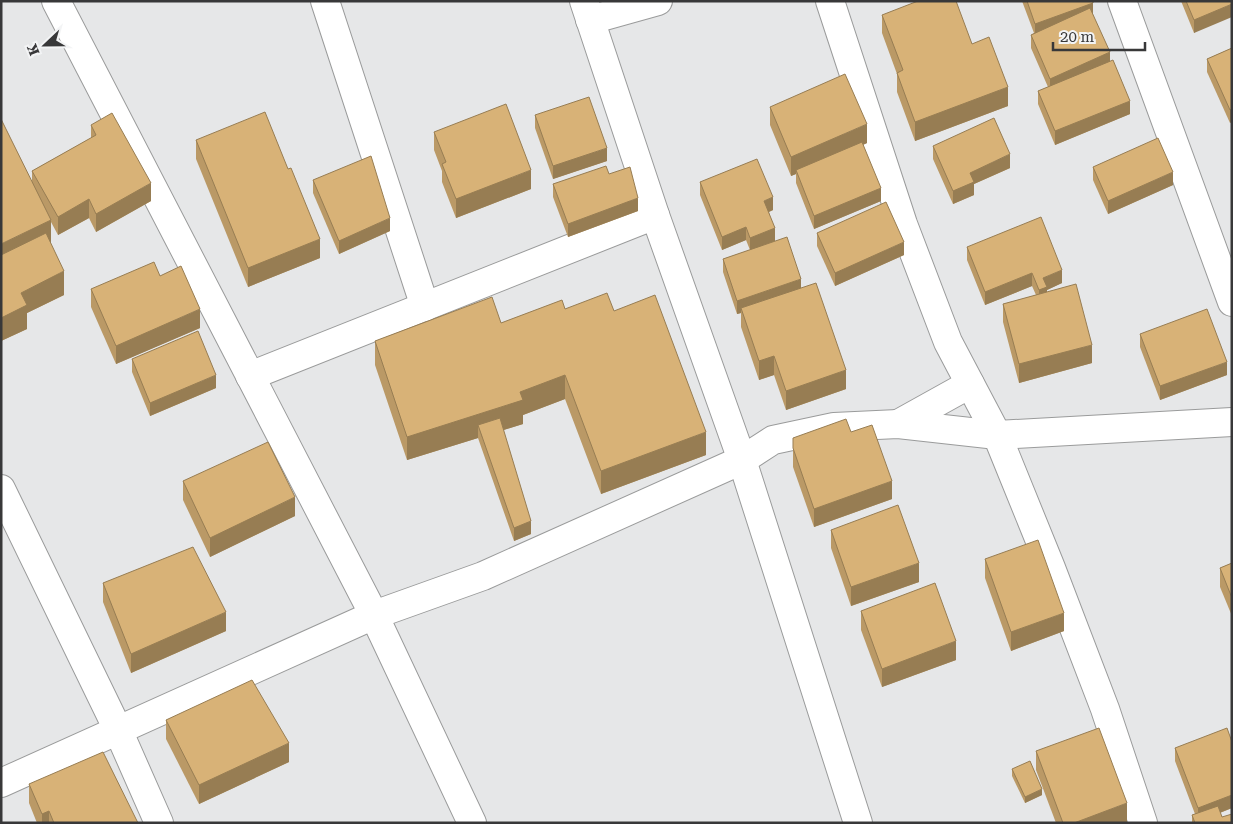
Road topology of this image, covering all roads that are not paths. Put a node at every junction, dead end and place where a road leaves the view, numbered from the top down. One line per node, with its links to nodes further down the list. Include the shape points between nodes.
1 (56, 1): 10 (street)
2 (325, 1): 9 (street)
3 (658, 1): 6 (street)
4 (830, 1): 11 (street, via 903,224 948,342)
5 (1122, 1): 8 (street)
6 (587, 11): 7 (street)
7 (655, 215): 9 (street); 15 (street)
8 (1232, 302)
9 (425, 307): 10 (street)
10 (250, 376): 17 (street)
11 (970, 384): 13 (street); 14 (street)
12 (1232, 422): 14 (street)
13 (898, 424): 14 (street); 15 (street, via 834,427 773,440)
14 (998, 435): 23 (street, via 1105,709)
15 (742, 460): 17 (street, via 483,576); 22 (street)
16 (1, 489): 18 (street)
17 (374, 615): 18 (street); 21 (street)
18 (118, 730): 19 (street); 20 (street)
19 (1, 783)
20 (159, 823)
21 (472, 823)
22 (858, 823)
23 (1143, 823)

